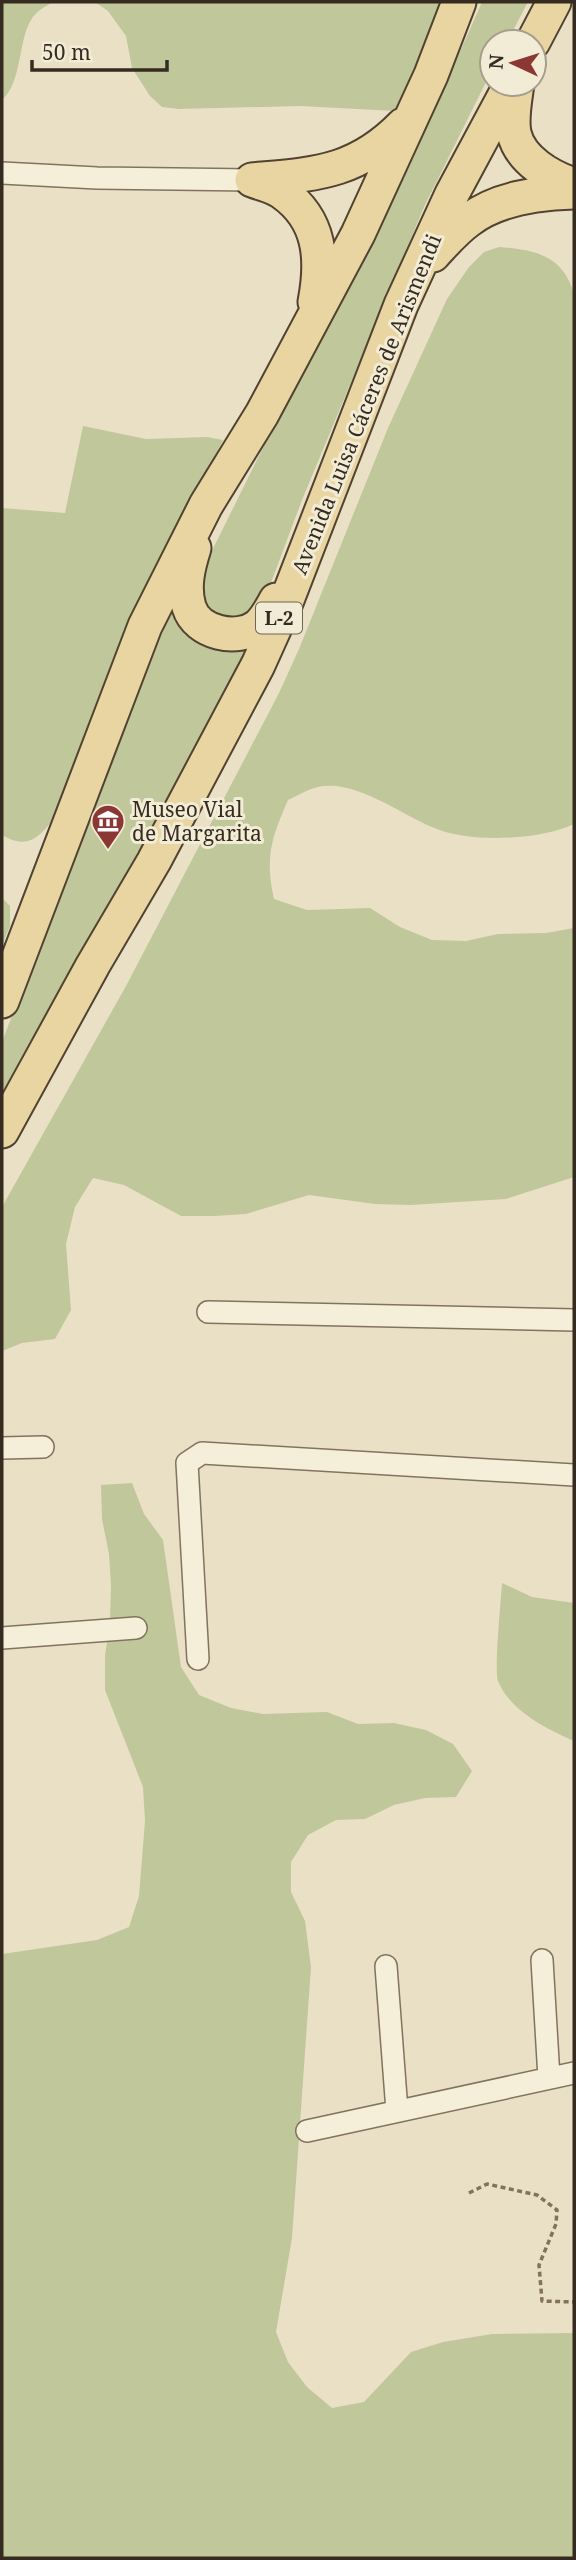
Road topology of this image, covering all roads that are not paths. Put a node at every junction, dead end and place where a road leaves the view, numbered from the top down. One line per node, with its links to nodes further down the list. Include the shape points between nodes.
1 (459, 2): 6 (main road)
2 (553, 4): 3 (main road)
3 (540, 28)
4 (503, 98): 11 (main road, Avenida Luisa Cáceres de Arismendi / L-2)
5 (516, 98): 9 (main road, via 514,132 519,147 532,162)
6 (414, 114): 8 (main road, via 386,142 344,166); 12 (main road)
7 (2, 173): 8 (street)
8 (252, 180): 12 (main road, via 281,191 310,223 320,262)
9 (574, 185)
10 (574, 192): 11 (main road, via 493,206 469,220)
11 (416, 271): 14 (main road, Avenida Luisa Cáceres de Arismendi / L-2)
12 (310, 327): 13 (main road)
13 (206, 506): 14 (main road, via 188,569 187,590 199,623 214,631 243,633 258,626); 15 (main road, via 145,626)
14 (309, 543): 16 (main road, Avenida Luisa Cáceres de Arismendi / L-2, via 285,605 220,739)
15 (2, 1001)
16 (2, 1131)
17 (208, 1312): 18 (street)
18 (574, 1320)
19 (43, 1447): 20 (street)
20 (2, 1448)
21 (574, 1475): 24 (street, via 202,1453 187,1463)
22 (136, 1628): 23 (street)
23 (2, 1638)
24 (198, 1659)
25 (542, 1960): 28 (street)
26 (386, 1966): 29 (street)
27 (574, 2073): 28 (street)
28 (549, 2078): 29 (street)
29 (397, 2111): 30 (street)
30 (307, 2131)

